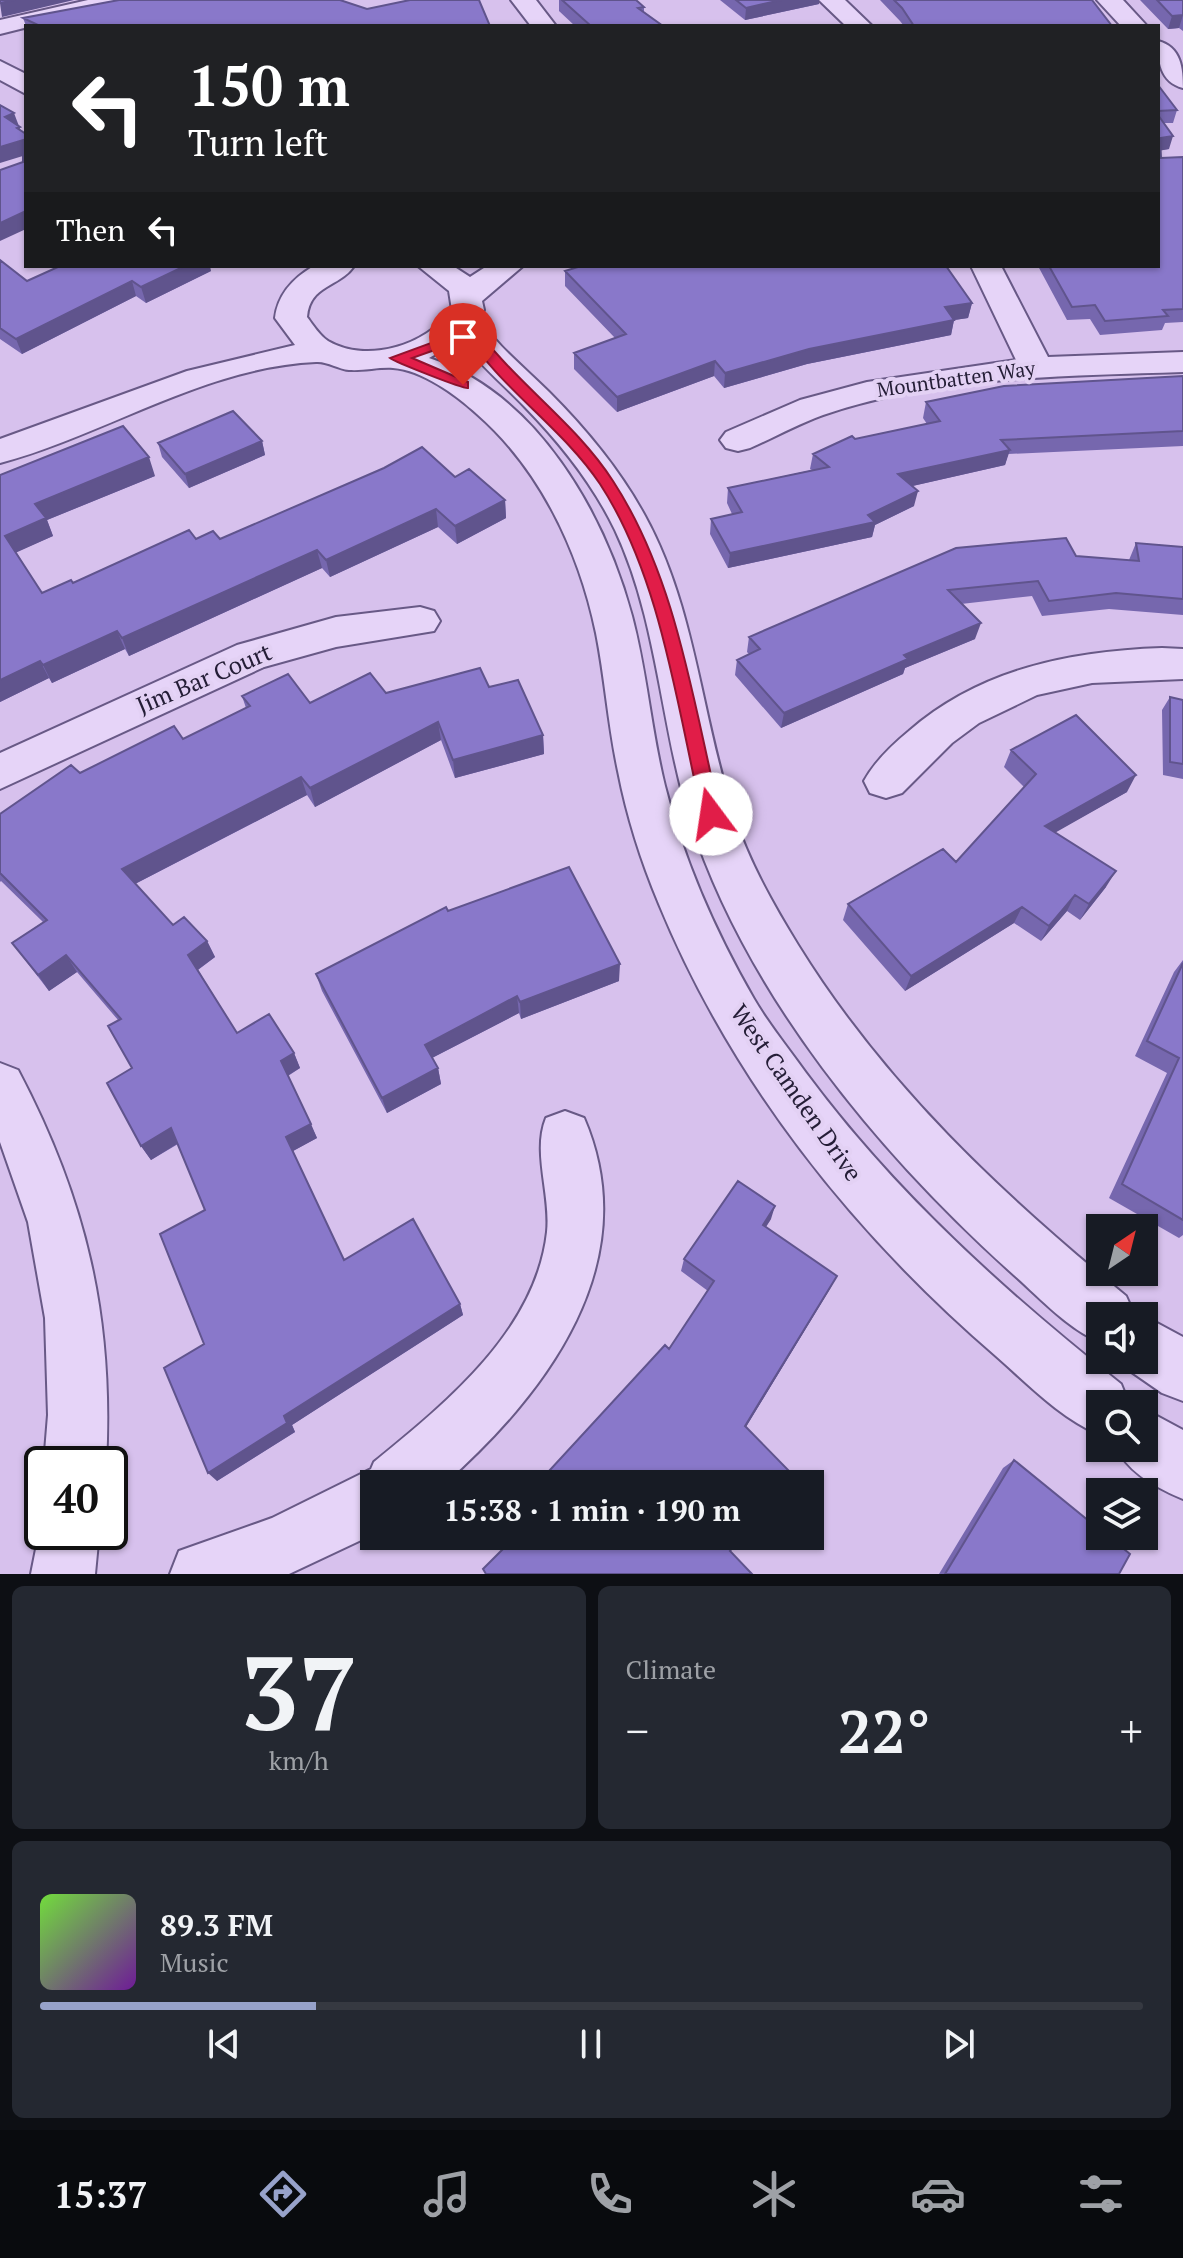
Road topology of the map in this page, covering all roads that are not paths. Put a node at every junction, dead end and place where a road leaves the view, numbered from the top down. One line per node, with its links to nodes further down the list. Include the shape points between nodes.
1 (136, 0): 8 (street)
2 (523, 0): 5 (street)
3 (831, 0): 6 (street)
4 (1109, 0): 7 (street)
5 (542, 24)
6 (858, 24)
7 (1133, 24)
8 (0, 27)
9 (1160, 51): 11 (street)
10 (0, 69): 12 (street)
11 (1183, 80)
12 (24, 85)
13 (334, 268): 17 (street)
14 (436, 268): 18 (street, via 461,283)
15 (505, 268): 18 (street, via 482,283)
16 (987, 268): 22 (street)
17 (293, 292): 19 (street, via 307,342); 23 (street, via 258,343)
18 (466, 309): 20 (street, via 439,344); 32 (street, via 482,349 577,442 636,533 674,648 711,814 733,875 791,980 858,1074 928,1157 1023,1250)
19 (323, 351): 20 (street, via 345,358); 23 (street, via 272,358)
20 (396, 358): 35 (street, West Camden Drive, via 463,385 506,422 569,506 594,558 611,615 643,788 663,852 696,935 752,1038 856,1180 934,1264)
21 (1183, 362): 22 (street, Mountbatten Way)
22 (1036, 367): 24 (street, Mountbatten Way, via 877,389 820,405)
23 (156, 393): 25 (street)
24 (738, 440)
25 (0, 452)
26 (420, 621): 28 (street, Jim Bar Court, via 336,632 251,656)
27 (1183, 664): 29 (street, via 1085,667 987,698 915,747)
28 (0, 772)
29 (886, 781)
30 (0, 1087): 36 (street, via 42,1175 59,1232 77,1362)
31 (565, 1136): 39 (street, via 575,1190 573,1246 556,1302 524,1356 484,1405)
32 (1088, 1302)
33 (1158, 1355): 34 (street)
34 (1183, 1372)
35 (1086, 1393)
36 (75, 1446)
37 (1158, 1449): 38 (street)
38 (1183, 1468)
39 (412, 1470)
40 (360, 1507): 43 (street, via 265,1555)
41 (66, 1550): 42 (street)
42 (63, 1574)
43 (202, 1574)

